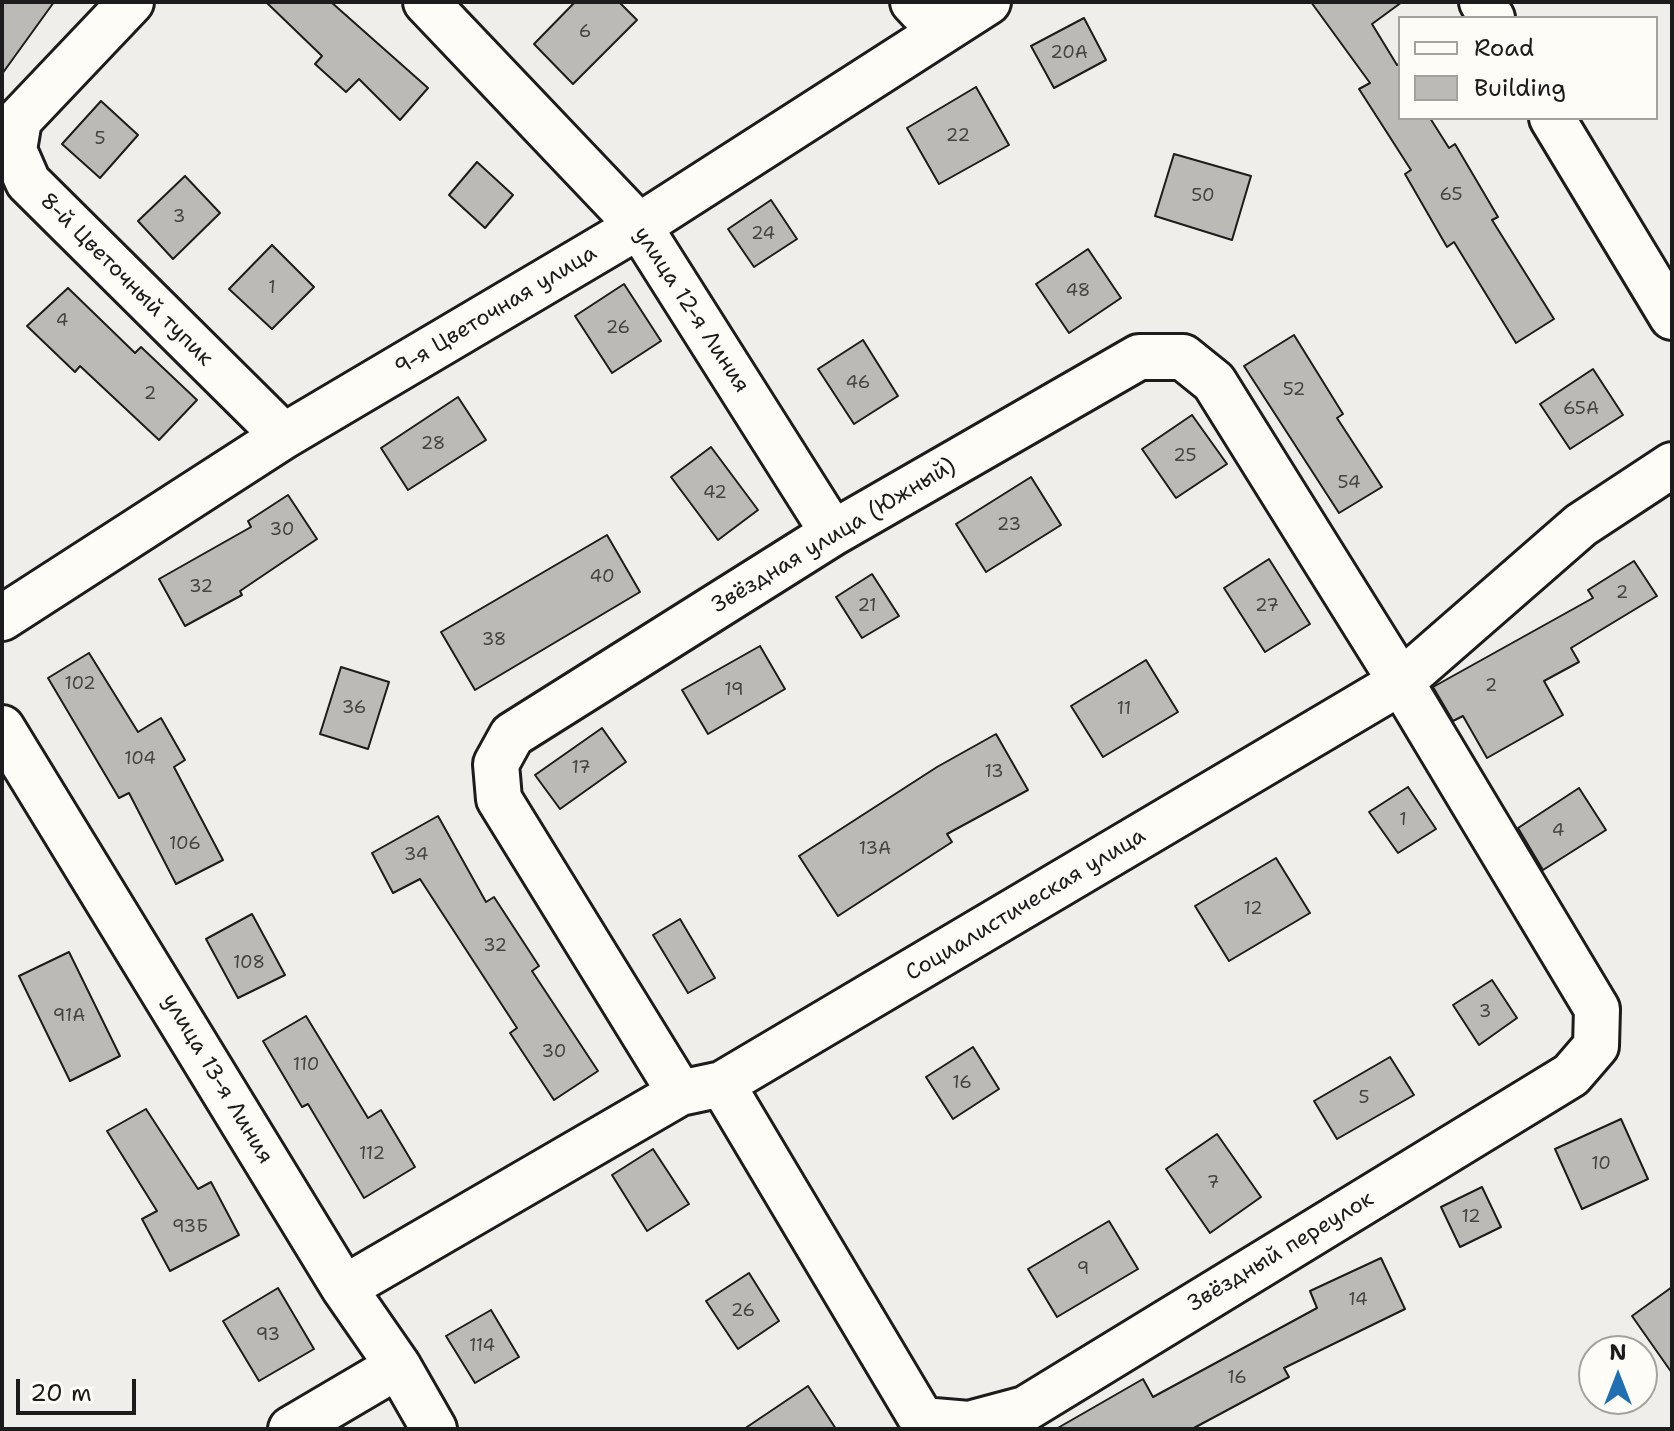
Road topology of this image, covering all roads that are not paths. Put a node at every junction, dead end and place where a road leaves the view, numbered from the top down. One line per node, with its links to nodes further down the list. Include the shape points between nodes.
1 (131, 2): 8 (lane, 8-й Цветочный тупик, via 19,120 14,150 28,182)
2 (426, 2): 6 (lane, улица 12-я Линия)
3 (988, 2): 4 (lane, 9-я Цветочная улица)
4 (926, 16): 6 (lane, 9-я Цветочная улица)
5 (1553, 120): 7 (lane)
6 (639, 226): 8 (lane, 9-я Цветочная улица); 10 (lane, улица 12-я Линия)
7 (1672, 317)
8 (284, 436): 11 (lane, 9-я Цветочная улица)
9 (1672, 465): 12 (lane, Социалистическая улица, via 1581,525)
10 (833, 533): 12 (lane, Звёздная улица (Южный), via 1139,357 1183,357 1214,382); 15 (lane, Звёздная улица (Южный), via 512,735 496,764 499,799)
11 (2, 618)
12 (1401, 682): 14 (lane, Социалистическая улица); 18 (lane, Звёздный переулок, via 1597,1009 1596,1046 1571,1075 1025,1409 969,1424)
13 (2, 728): 16 (lane, улица 13-я Линия)
14 (722, 1084): 15 (lane, Социалистическая улица); 18 (lane, Звёздный переулок)
15 (680, 1093): 16 (lane, Социалистическая улица)
16 (344, 1288): 17 (lane, улица 13-я Линия)
17 (398, 1366): 19 (lane); 20 (lane, улица 13-я Линия)
18 (924, 1425)
19 (291, 1429)
20 (434, 1429)

